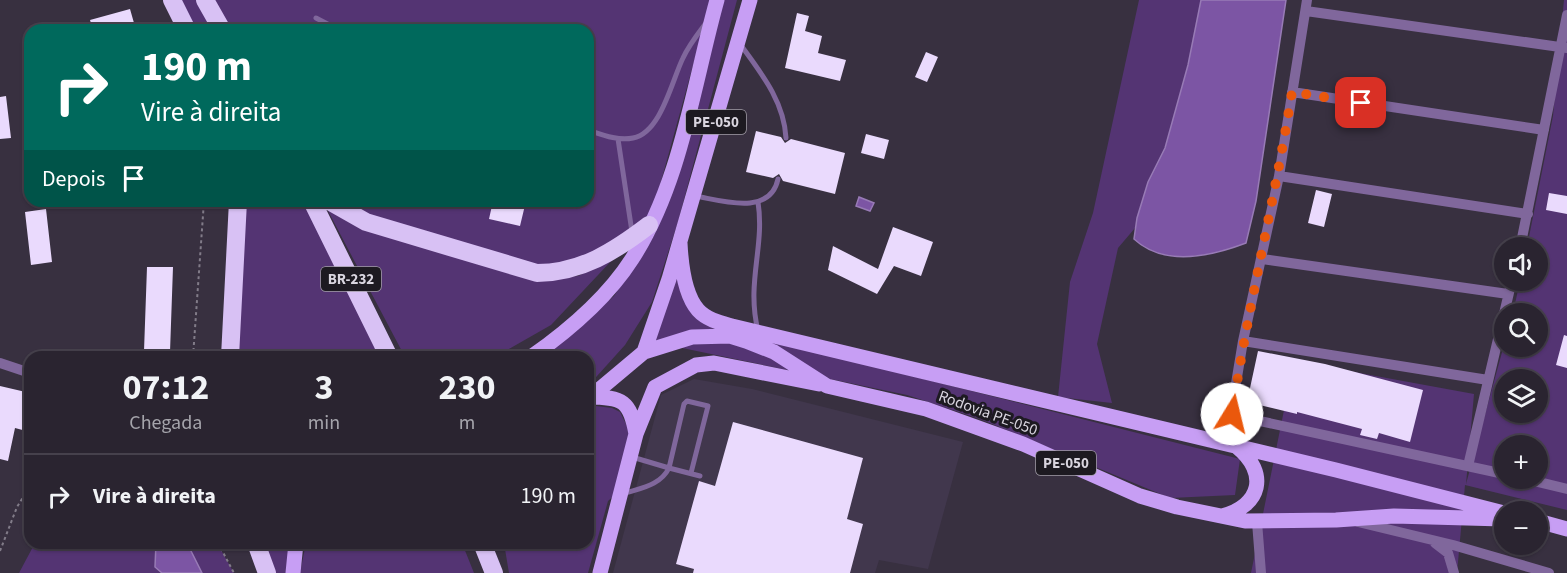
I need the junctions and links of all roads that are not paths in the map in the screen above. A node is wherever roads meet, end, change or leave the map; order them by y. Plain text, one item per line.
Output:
1 (172, 0) edge
2 (206, 0) edge
3 (750, 0) edge
4 (715, 6) edge
5 (1307, 6) edge
6 (1567, 15) edge
7 (316, 18) dead end
8 (184, 24) edge
9 (219, 24) edge
10 (328, 24) edge
11 (738, 42) junction
12 (1564, 47) edge
13 (1292, 92) junction
14 (1544, 130) junction
15 (594, 132) edge
16 (786, 138) dead end
17 (618, 139) junction
18 (1279, 176) junction
19 (778, 180) dead end
20 (694, 196) junction
21 (758, 202) junction
22 (238, 207) edge
23 (315, 207) edge
24 (340, 207) edge
25 (1528, 214) junction
26 (650, 225) junction
27 (633, 237) junction
28 (1523, 237) edge
29 (680, 243) junction
30 (1262, 259) junction
31 (1509, 291) edge
32 (1508, 294) junction
33 (758, 333) junction
34 (1243, 341) junction
35 (230, 351) edge
36 (386, 351) edge
37 (539, 351) edge
38 (644, 352) junction
39 (0, 363) edge
40 (24, 372) edge
41 (1488, 380) junction
42 (828, 386) junction
43 (594, 394) edge
44 (594, 398) edge
45 (1232, 414) junction
46 (636, 434) junction
47 (1232, 446) junction
48 (631, 457) junction
49 (1468, 466) junction
50 (669, 468) junction
51 (1494, 472) edge
52 (691, 473) junction
53 (700, 476) dead end
54 (1548, 484) edge
55 (1567, 489) edge
56 (622, 494) junction
57 (1494, 511) edge
58 (1222, 516) junction
59 (1346, 519) junction
60 (1494, 519) edge
61 (1257, 522) junction
62 (1548, 524) edge
63 (1567, 529) edge
64 (1430, 539) junction
65 (258, 549) edge
66 (295, 549) edge
67 (486, 549) edge
68 (267, 573) edge
69 (293, 573) edge
70 (494, 573) edge
71 (600, 573) edge
72 (1261, 573) edge
73 (1454, 573) edge
74 (1549, 573) edge

1 - 8 highway
2 - 9 highway
3 - 11 main road, PE-050
4 - 17 lane
4 - 26 main road, PE-050
5 - 12 street
5 - 13 street
6 - 12 street
7 - 10 lane
11 - 16 lane
11 - 20 main road, PE-050
12 - 14 street
13 - 14 street
13 - 18 street
14 - 25 street
15 - 17 lane
17 - 27 lane
18 - 25 street
18 - 30 street
19 - 21 lane
20 - 21 lane
20 - 29 main road, PE-050
21 - 33 lane
22 - 35 highway
23 - 36 highway, BR-232
24 - 27 highway
25 - 28 street
26 - 27 highway
26 - 37 main road, PE-050
29 - 33 main road, Rodovia PE-050 / PE-050
29 - 38 main road, PE-050
30 - 32 street
30 - 34 street
31 - 32 street
32 - 41 street
33 - 47 main road, Rodovia PE-050 / PE-050
34 - 41 street
34 - 45 street
38 - 42 main road, Rodovia PE-050 / PE-050
38 - 43 main road, PE-050
39 - 40 street
41 - 49 street
42 - 46 main road
42 - 58 main road, Rodovia PE-050 / PE-050
44 - 46 main road
45 - 47 street
45 - 49 street
46 - 48 main road
47 - 57 main road, Rodovia PE-050 / PE-050
47 - 58 main road
48 - 50 lane
48 - 56 main road
49 - 51 street
50 - 52 lane
50 - 52 lane
50 - 56 lane
52 - 53 lane
54 - 55 street
56 - 71 main road
58 - 61 main road, Rodovia PE-050 / PE-050
59 - 60 main road, Rodovia PE-050 / PE-050
59 - 61 main road, Rodovia PE-050 / PE-050
59 - 64 street
61 - 72 street
62 - 63 main road
64 - 73 street
64 - 74 street
65 - 68 highway
66 - 69 main road
67 - 70 highway

